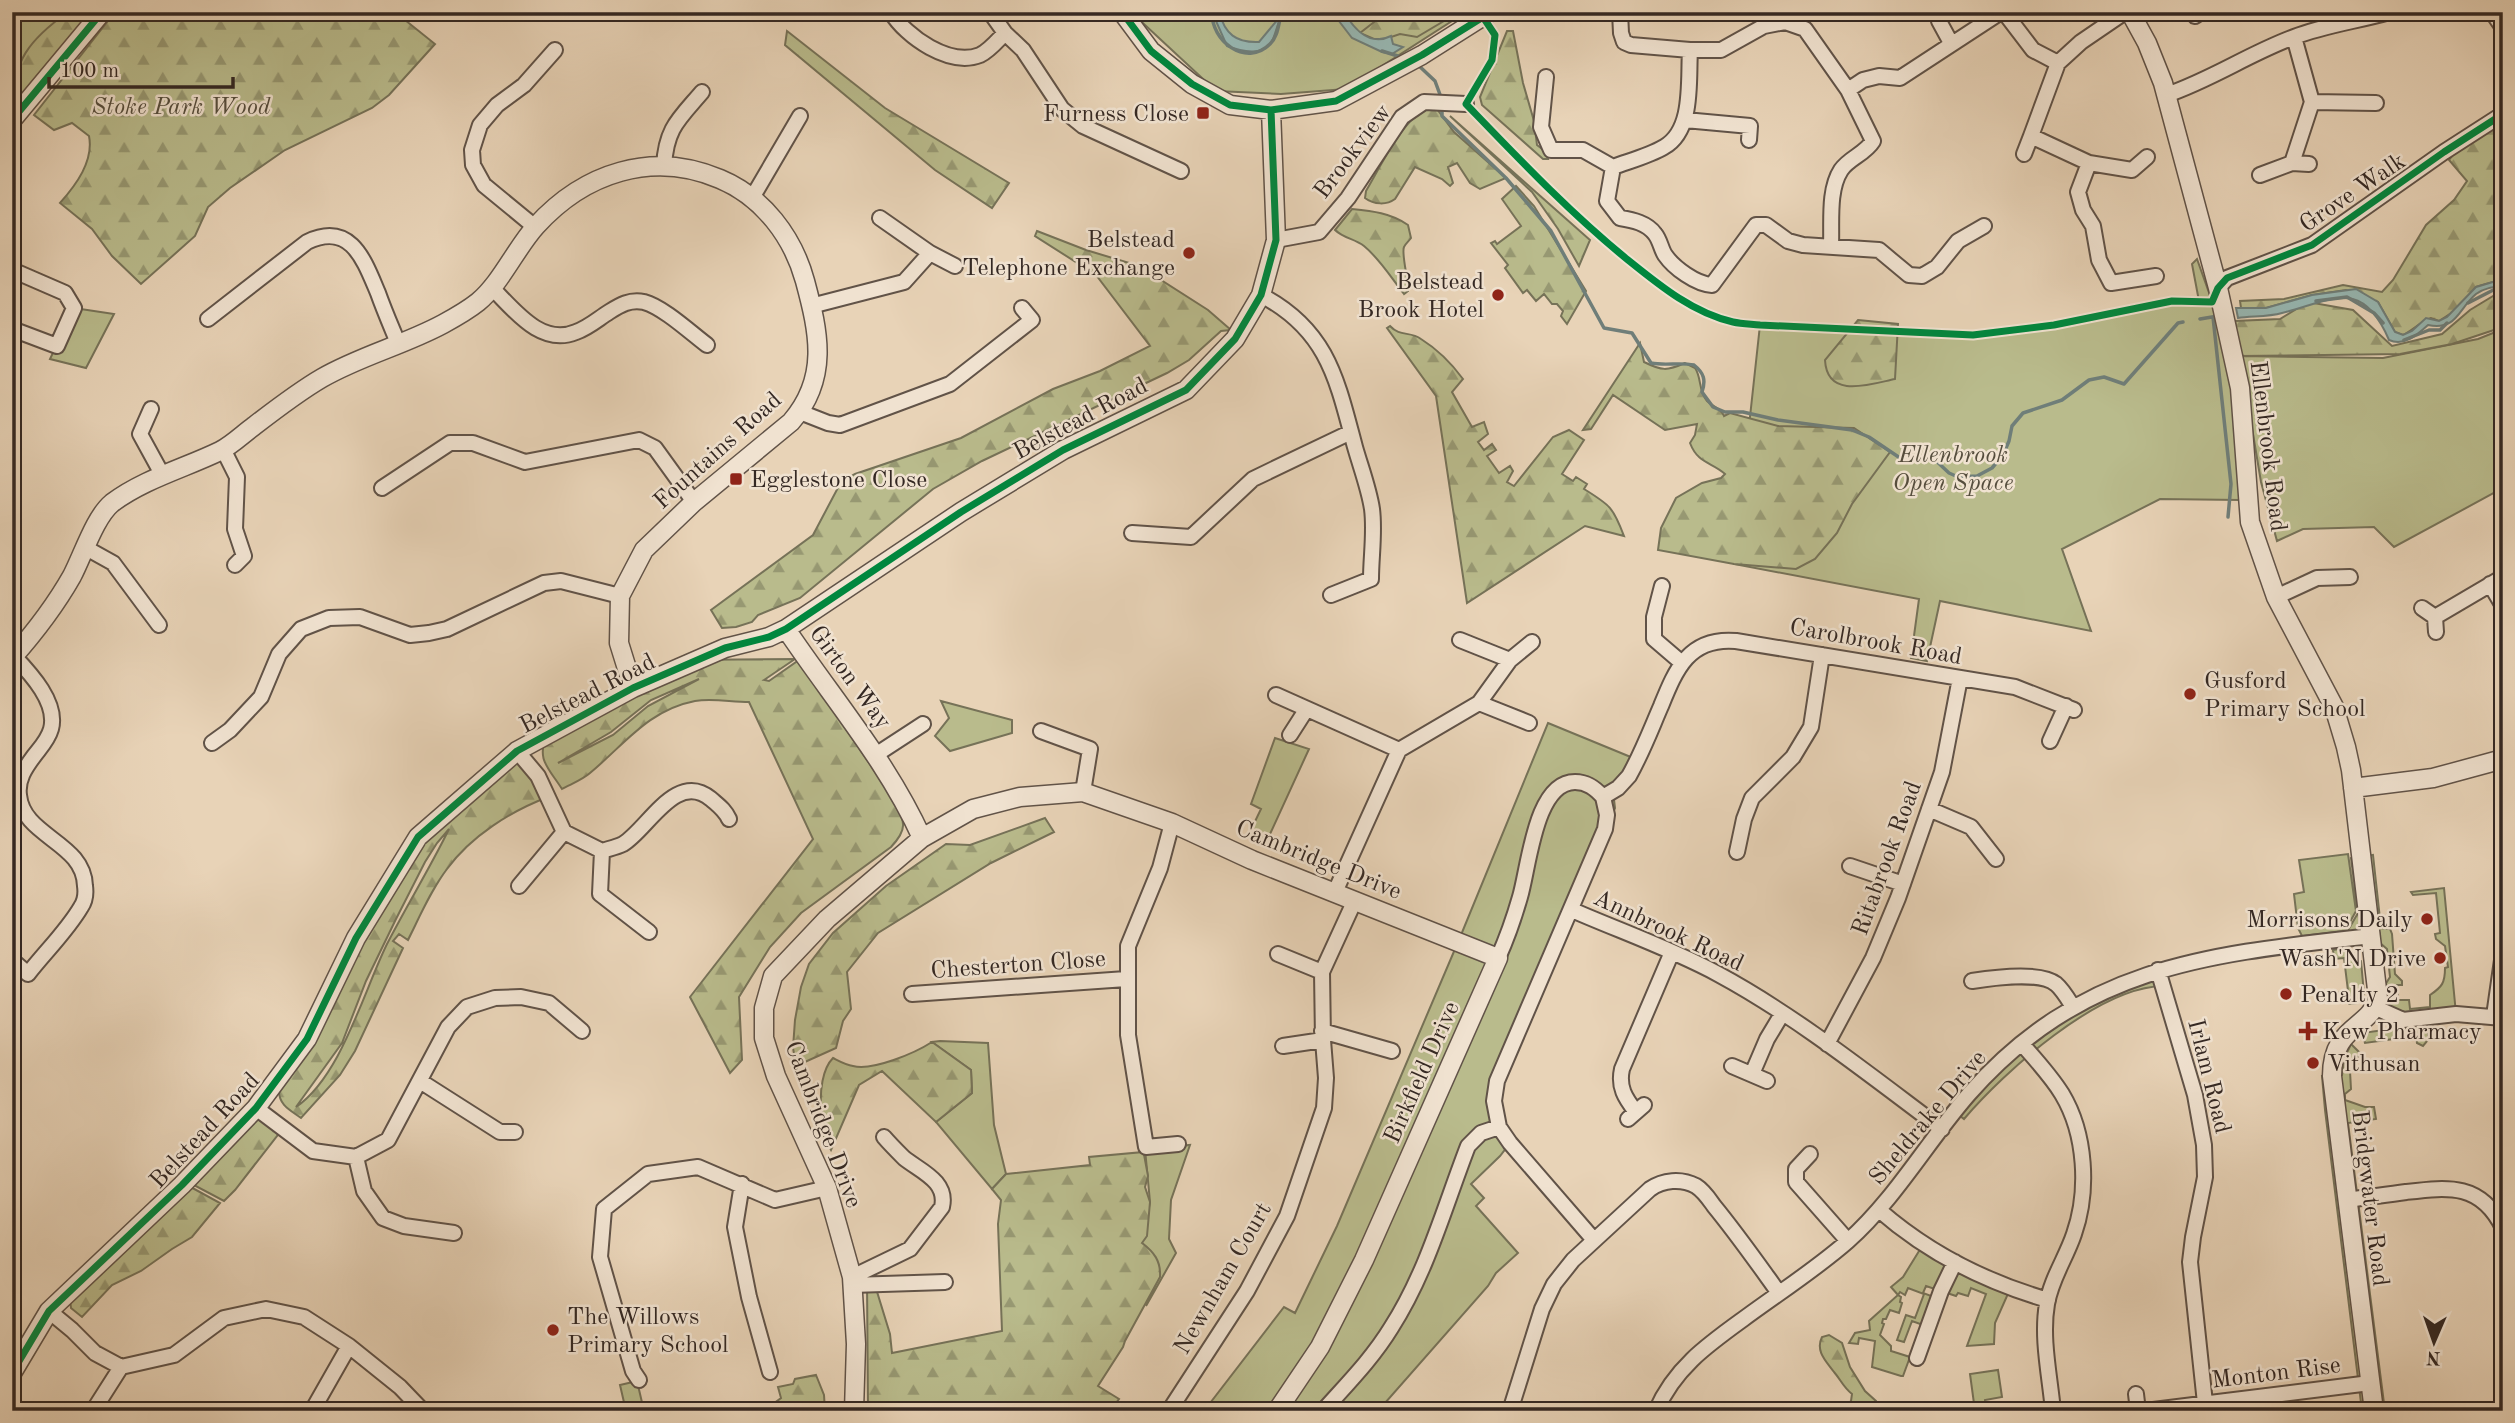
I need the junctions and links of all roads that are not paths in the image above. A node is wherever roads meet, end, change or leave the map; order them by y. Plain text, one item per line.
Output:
1 (102, 12) edge
2 (891, 12) edge
3 (990, 12) edge
4 (1122, 12) edge
5 (1490, 12) edge
6 (1620, 12) edge
7 (1940, 12) edge
8 (2002, 12) edge
9 (2127, 12) edge
10 (2493, 12) edge
11 (2385, 13) edge
12 (1785, 17) edge
13 (2503, 27) edge
14 (1005, 33) junction
15 (2294, 37) junction
16 (1951, 43) junction
17 (555, 50) dead end
18 (1690, 50) junction
19 (2058, 63) junction
20 (1546, 77) dead end
21 (1848, 90) junction
22 (702, 92) dead end
23 (2166, 95) junction
24 (2312, 102) junction
25 (1459, 103) dead end
26 (2376, 103) dead end
27 (1271, 110) junction
28 (1757, 114) dead end
29 (2503, 114) edge
30 (800, 116) dead end
31 (12, 120) edge
32 (1685, 120) junction
33 (2031, 136) junction
34 (2024, 155) dead end
35 (2147, 157) dead end
36 (2088, 163) junction
37 (2292, 163) junction
38 (2309, 164) dead end
39 (664, 166) junction
40 (1613, 167) junction
41 (1181, 172) dead end
42 (2260, 175) dead end
43 (752, 198) junction
44 (880, 218) dead end
45 (1984, 226) dead end
46 (535, 227) junction
47 (1276, 240) junction
48 (1831, 246) junction
49 (930, 253) junction
50 (955, 266) dead end
51 (12, 270) edge
52 (2156, 275) dead end
53 (491, 286) junction
54 (2218, 288) junction
55 (1261, 295) junction
56 (811, 306) junction
57 (1022, 307) dead end
58 (208, 319) dead end
59 (12, 329) edge
60 (398, 343) junction
61 (707, 345) dead end
62 (151, 409) dead end
63 (800, 412) junction
64 (1351, 432) junction
65 (223, 449) junction
66 (163, 476) junction
67 (382, 488) dead end
68 (694, 502) junction
69 (1132, 533) dead end
70 (86, 548) junction
71 (234, 565) dead end
72 (2350, 577) dead end
73 (2496, 581) edge
74 (1662, 586) dead end
75 (620, 596) junction
76 (1331, 596) dead end
77 (2276, 597) junction
78 (2503, 606) edge
79 (2431, 619) dead end
80 (159, 625) dead end
81 (786, 629) junction
82 (1460, 640) dead end
83 (1532, 642) dead end
84 (1822, 654) junction
85 (13, 657) edge
86 (1510, 660) junction
87 (1682, 663) junction
88 (1960, 678) junction
89 (633, 688) junction
90 (1276, 695) dead end
91 (1479, 703) junction
92 (1306, 710) junction
93 (1529, 723) dead end
94 (923, 724) dead end
95 (1041, 732) dead end
96 (1290, 736) dead end
97 (2050, 741) dead end
98 (212, 743) dead end
99 (1399, 750) junction
100 (517, 751) junction
101 (877, 754) junction
102 (2503, 759) edge
103 (2353, 788) junction
104 (1083, 792) junction
105 (1603, 797) junction
106 (1929, 809) junction
107 (729, 819) dead end
108 (1172, 823) junction
109 (564, 832) junction
110 (922, 838) junction
111 (602, 851) junction
112 (1737, 852) dead end
113 (1988, 856) dead end
114 (1856, 873) dead end
115 (1903, 884) junction
116 (519, 886) dead end
117 (1335, 892) junction
118 (1355, 900) junction
119 (1572, 910) junction
120 (649, 932) dead end
121 (2372, 936) junction
122 (1672, 953) junction
123 (2503, 953) edge
124 (1278, 954) dead end
125 (1498, 958) junction
126 (12, 960) edge
127 (2158, 970) junction
128 (1322, 972) junction
129 (1999, 978) junction
130 (1126, 979) junction
131 (1972, 981) dead end
132 (912, 995) dead end
133 (1999, 995) dead end
134 (2073, 1007) junction
135 (2374, 1007) junction
136 (1782, 1014) junction
137 (2498, 1017) edge
138 (582, 1031) dead end
139 (1323, 1036) junction
140 (1827, 1044) junction
141 (2022, 1044) junction
142 (1283, 1046) dead end
143 (1392, 1051) dead end
144 (1732, 1066) dead end
145 (1752, 1074) junction
146 (420, 1081) junction
147 (1767, 1081) dead end
148 (256, 1108) junction
149 (1636, 1112) dead end
150 (1499, 1127) junction
151 (1942, 1129) junction
152 (515, 1132) dead end
153 (884, 1137) dead end
154 (1178, 1144) dead end
155 (1810, 1154) dead end
156 (356, 1157) junction
157 (742, 1184) junction
158 (827, 1188) junction
159 (2347, 1200) junction
160 (1879, 1210) junction
161 (2503, 1228) edge
162 (454, 1233) dead end
163 (1594, 1240) junction
164 (1848, 1241) junction
165 (1955, 1262) junction
166 (852, 1282) junction
167 (945, 1282) dead end
168 (1779, 1293) junction
169 (2048, 1300) junction
170 (49, 1311) junction
171 (349, 1346) junction
172 (1917, 1358) dead end
173 (121, 1367) junction
174 (770, 1372) dead end
175 (12, 1373) edge
176 (639, 1380) dead end
177 (2370, 1383) junction
178 (2136, 1394) dead end
179 (2205, 1403) junction
180 (93, 1411) edge
181 (312, 1411) edge
182 (423, 1411) edge
183 (854, 1411) edge
184 (1169, 1411) edge
185 (1277, 1411) edge
186 (1323, 1411) edge
187 (1510, 1411) edge
188 (1656, 1411) edge
189 (2053, 1411) edge
190 (2138, 1411) edge
191 (2145, 1411) edge
192 (2374, 1411) edge

1 - 31 street
2 - 14 street
3 - 14 street
4 - 27 street
5 - 27 street
6 - 18 street
7 - 16 street
8 - 16 street
8 - 19 street
9 - 19 street
9 - 23 street, Ellenbrook Road
10 - 13 street
11 - 15 street
12 - 18 street
12 - 21 street
14 - 41 street
15 - 23 street
15 - 24 street
16 - 21 street
17 - 46 street
18 - 32 street
19 - 33 street
20 - 40 street
21 - 48 street
22 - 39 street
23 - 54 street, Ellenbrook Road
24 - 26 street
24 - 37 street
25 - 47 street, Brookview
27 - 47 street, Belstead Road
28 - 32 street
29 - 54 street, Grove Walk
30 - 43 street
32 - 40 street
33 - 34 street
33 - 36 street
35 - 36 street
36 - 52 street
37 - 38 street
37 - 42 street
39 - 43 street, Fountains Road
39 - 46 street, Fountains Road
40 - 48 street
43 - 56 street, Fountains Road
44 - 49 street
45 - 48 street
46 - 53 street, Fountains Road
47 - 55 street, Belstead Road
49 - 50 street
49 - 56 street
51 - 59 street
53 - 60 street, Fountains Road
53 - 61 street
54 - 77 street, Ellenbrook Road
55 - 64 street
55 - 81 street, Belstead Road
56 - 63 street, Fountains Road
57 - 63 street
58 - 60 street
60 - 65 street, Fountains Road
62 - 66 street
63 - 68 street, Fountains Road
64 - 69 street
64 - 76 street
65 - 66 street, Fountains Road
65 - 71 street
66 - 70 street, Fountains Road
67 - 68 street
68 - 75 street, Fountains Road
70 - 80 street
70 - 85 street, Fountains Road
72 - 77 street
73 - 78 street
73 - 79 street
74 - 87 street
75 - 89 street, Fountains Road
75 - 98 street
77 - 103 street, Ellenbrook Road
81 - 89 street, Belstead Road
81 - 101 street, Girton Way
82 - 86 street
83 - 86 street
84 - 87 street, Carolbrook Road
84 - 88 street, Carolbrook Road
84 - 112 street
85 - 126 street
86 - 91 street
87 - 105 street
88 - 97 street, Carolbrook Road
88 - 106 street, Ritabrook Road
89 - 100 street, Belstead Road
90 - 92 street
91 - 93 street
91 - 99 street
92 - 96 street
92 - 99 street
94 - 101 street, Girton Way
95 - 104 street
99 - 117 street
100 - 109 street
100 - 148 street, Belstead Road
101 - 110 street, Girton Way
102 - 103 street
103 - 121 street, Ellenbrook Road
104 - 108 street, Cambridge Drive
104 - 110 street, Cambridge Drive
105 - 119 street
105 - 125 street, Birkfield Drive
106 - 113 street
106 - 115 street, Ritabrook Road
107 - 111 street
108 - 117 street, Cambridge Drive
108 - 130 street, Chesterton Close
109 - 111 street
109 - 116 street
110 - 158 street, Cambridge Drive
111 - 120 street
114 - 115 street
115 - 140 street, Ritabrook Road
117 - 118 street, Cambridge Drive
118 - 125 street, Cambridge Drive
118 - 128 street, Newnham Court
119 - 122 street, Annbrook Road
119 - 150 street
121 - 127 street, Sheldrake Drive
121 - 135 street, Ellenbrook Road
122 - 136 street, Annbrook Road
122 - 149 street
123 - 137 street
124 - 128 street
125 - 185 street, Birkfield Drive
127 - 134 street, Sheldrake Drive
127 - 179 street, Irlam Road
128 - 139 street, Newnham Court
129 - 131 street
129 - 133 street
129 - 134 street
130 - 132 street, Chesterton Close
130 - 154 street, Chesterton Close
134 - 141 street, Sheldrake Drive
135 - 137 street
135 - 159 street, Bridgwater Road
136 - 140 street, Annbrook Road
136 - 145 street
138 - 146 street
139 - 142 street
139 - 143 street
139 - 184 street, Newnham Court
140 - 151 street, Annbrook Road
141 - 151 street, Sheldrake Drive
141 - 169 street
144 - 145 street
145 - 147 street
146 - 152 street
146 - 156 street
148 - 156 street
148 - 170 street, Belstead Road
150 - 163 street
150 - 186 street
151 - 160 street, Sheldrake Drive
153 - 166 street
155 - 164 street
156 - 162 street
157 - 158 street
157 - 174 street
157 - 176 street
158 - 166 street, Cambridge Drive
159 - 161 street
159 - 177 street, Bridgwater Road
160 - 164 street, Sheldrake Drive
160 - 165 street
163 - 168 street
163 - 187 street
164 - 168 street, Sheldrake Drive
165 - 169 street
165 - 172 street
166 - 167 street
166 - 183 street, Cambridge Drive
168 - 188 street, Sheldrake Drive
169 - 189 street
170 - 173 street
170 - 175 street, Belstead Road
171 - 173 street
171 - 181 street
171 - 182 street
173 - 180 street
177 - 179 street, Monton Rise
177 - 192 street, Bridgwater Road
178 - 190 street
179 - 191 street, Monton Rise

